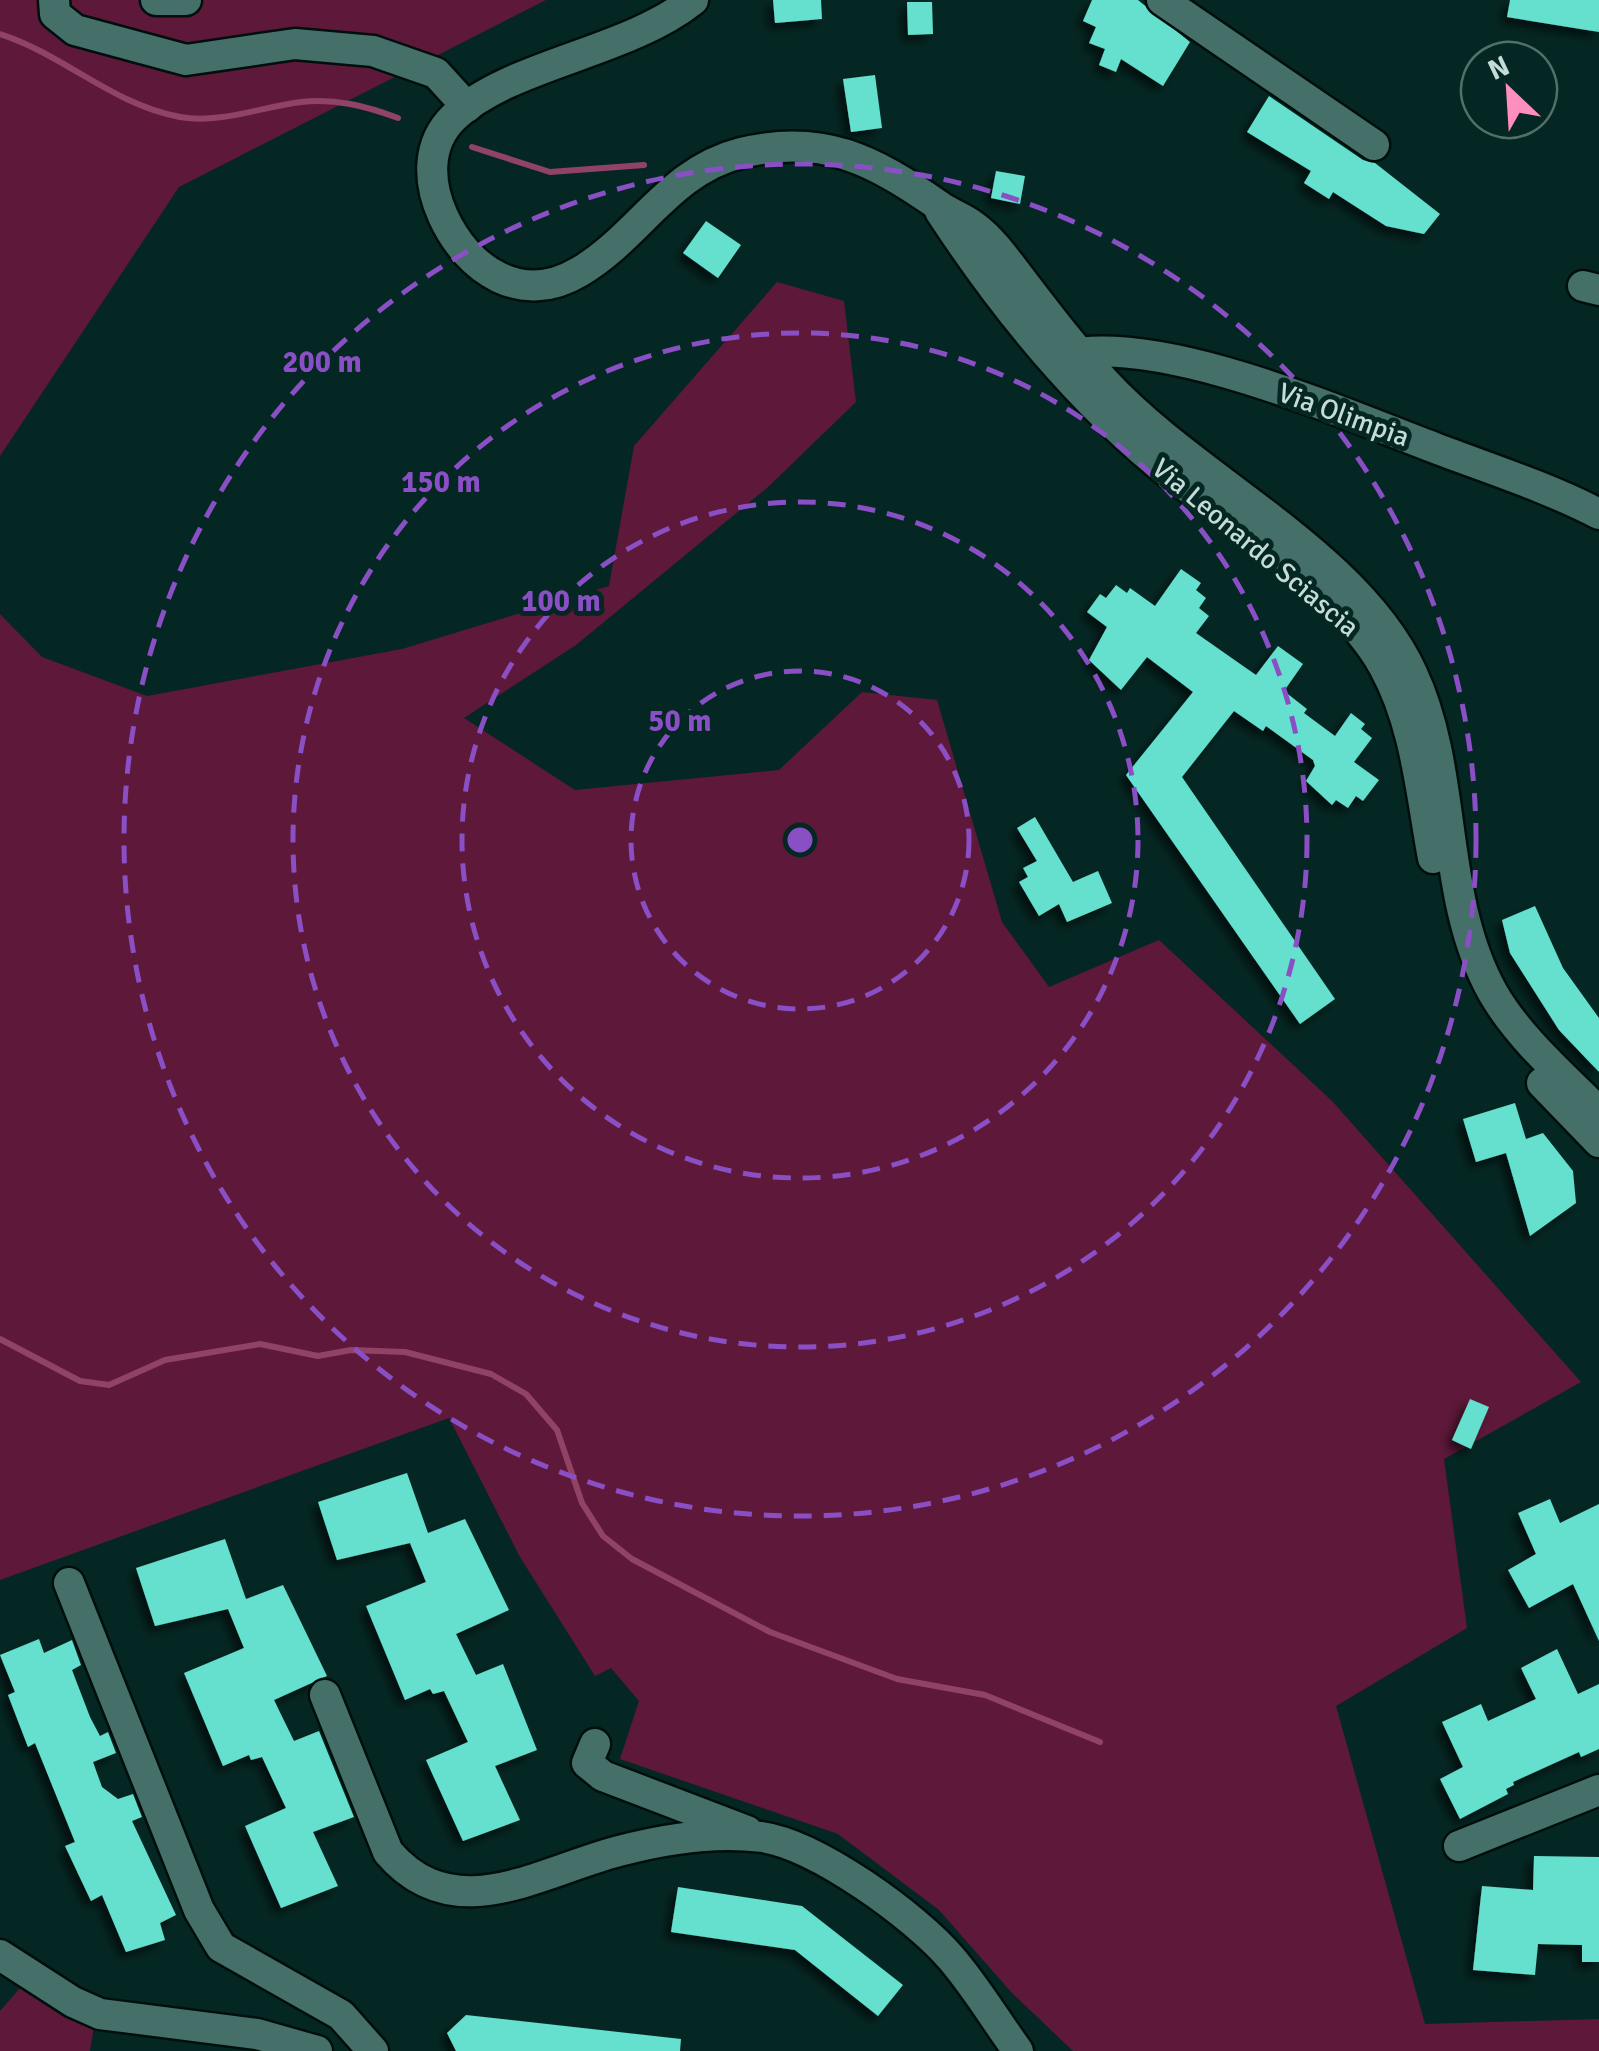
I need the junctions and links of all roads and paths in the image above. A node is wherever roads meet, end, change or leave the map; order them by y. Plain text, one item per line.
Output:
1 (54, 0) edge
2 (156, 0) edge
3 (186, 0) edge
4 (692, 0) edge
5 (1162, 0) edge
6 (467, 107) junction
7 (1374, 145) dead end
8 (1066, 355) junction
9 (1599, 514) edge
10 (1271, 538) junction
11 (1599, 1112) edge
12 (1599, 1142) edge
13 (69, 1583) dead end
14 (325, 1695) dead end
15 (594, 1744) dead end
16 (1599, 1790) edge
17 (764, 1837) junction
18 (1459, 1846) dead end
19 (0, 1955) edge
20 (317, 2051) edge
21 (373, 2051) edge
22 (1018, 2051) edge

1 - 6 street
2 - 3 street
4 - 6 street, Via Leonardo Sciascia
5 - 7 street
6 - 8 street, Via Leonardo Sciascia
8 - 9 street, Via Olimpia
8 - 10 street, Via Leonardo Sciascia
10 - 11 street, Via Leonardo Sciascia
10 - 12 street, Via Leonardo Sciascia
13 - 21 street
14 - 17 street
15 - 17 street
16 - 18 street
17 - 22 street
19 - 20 street

